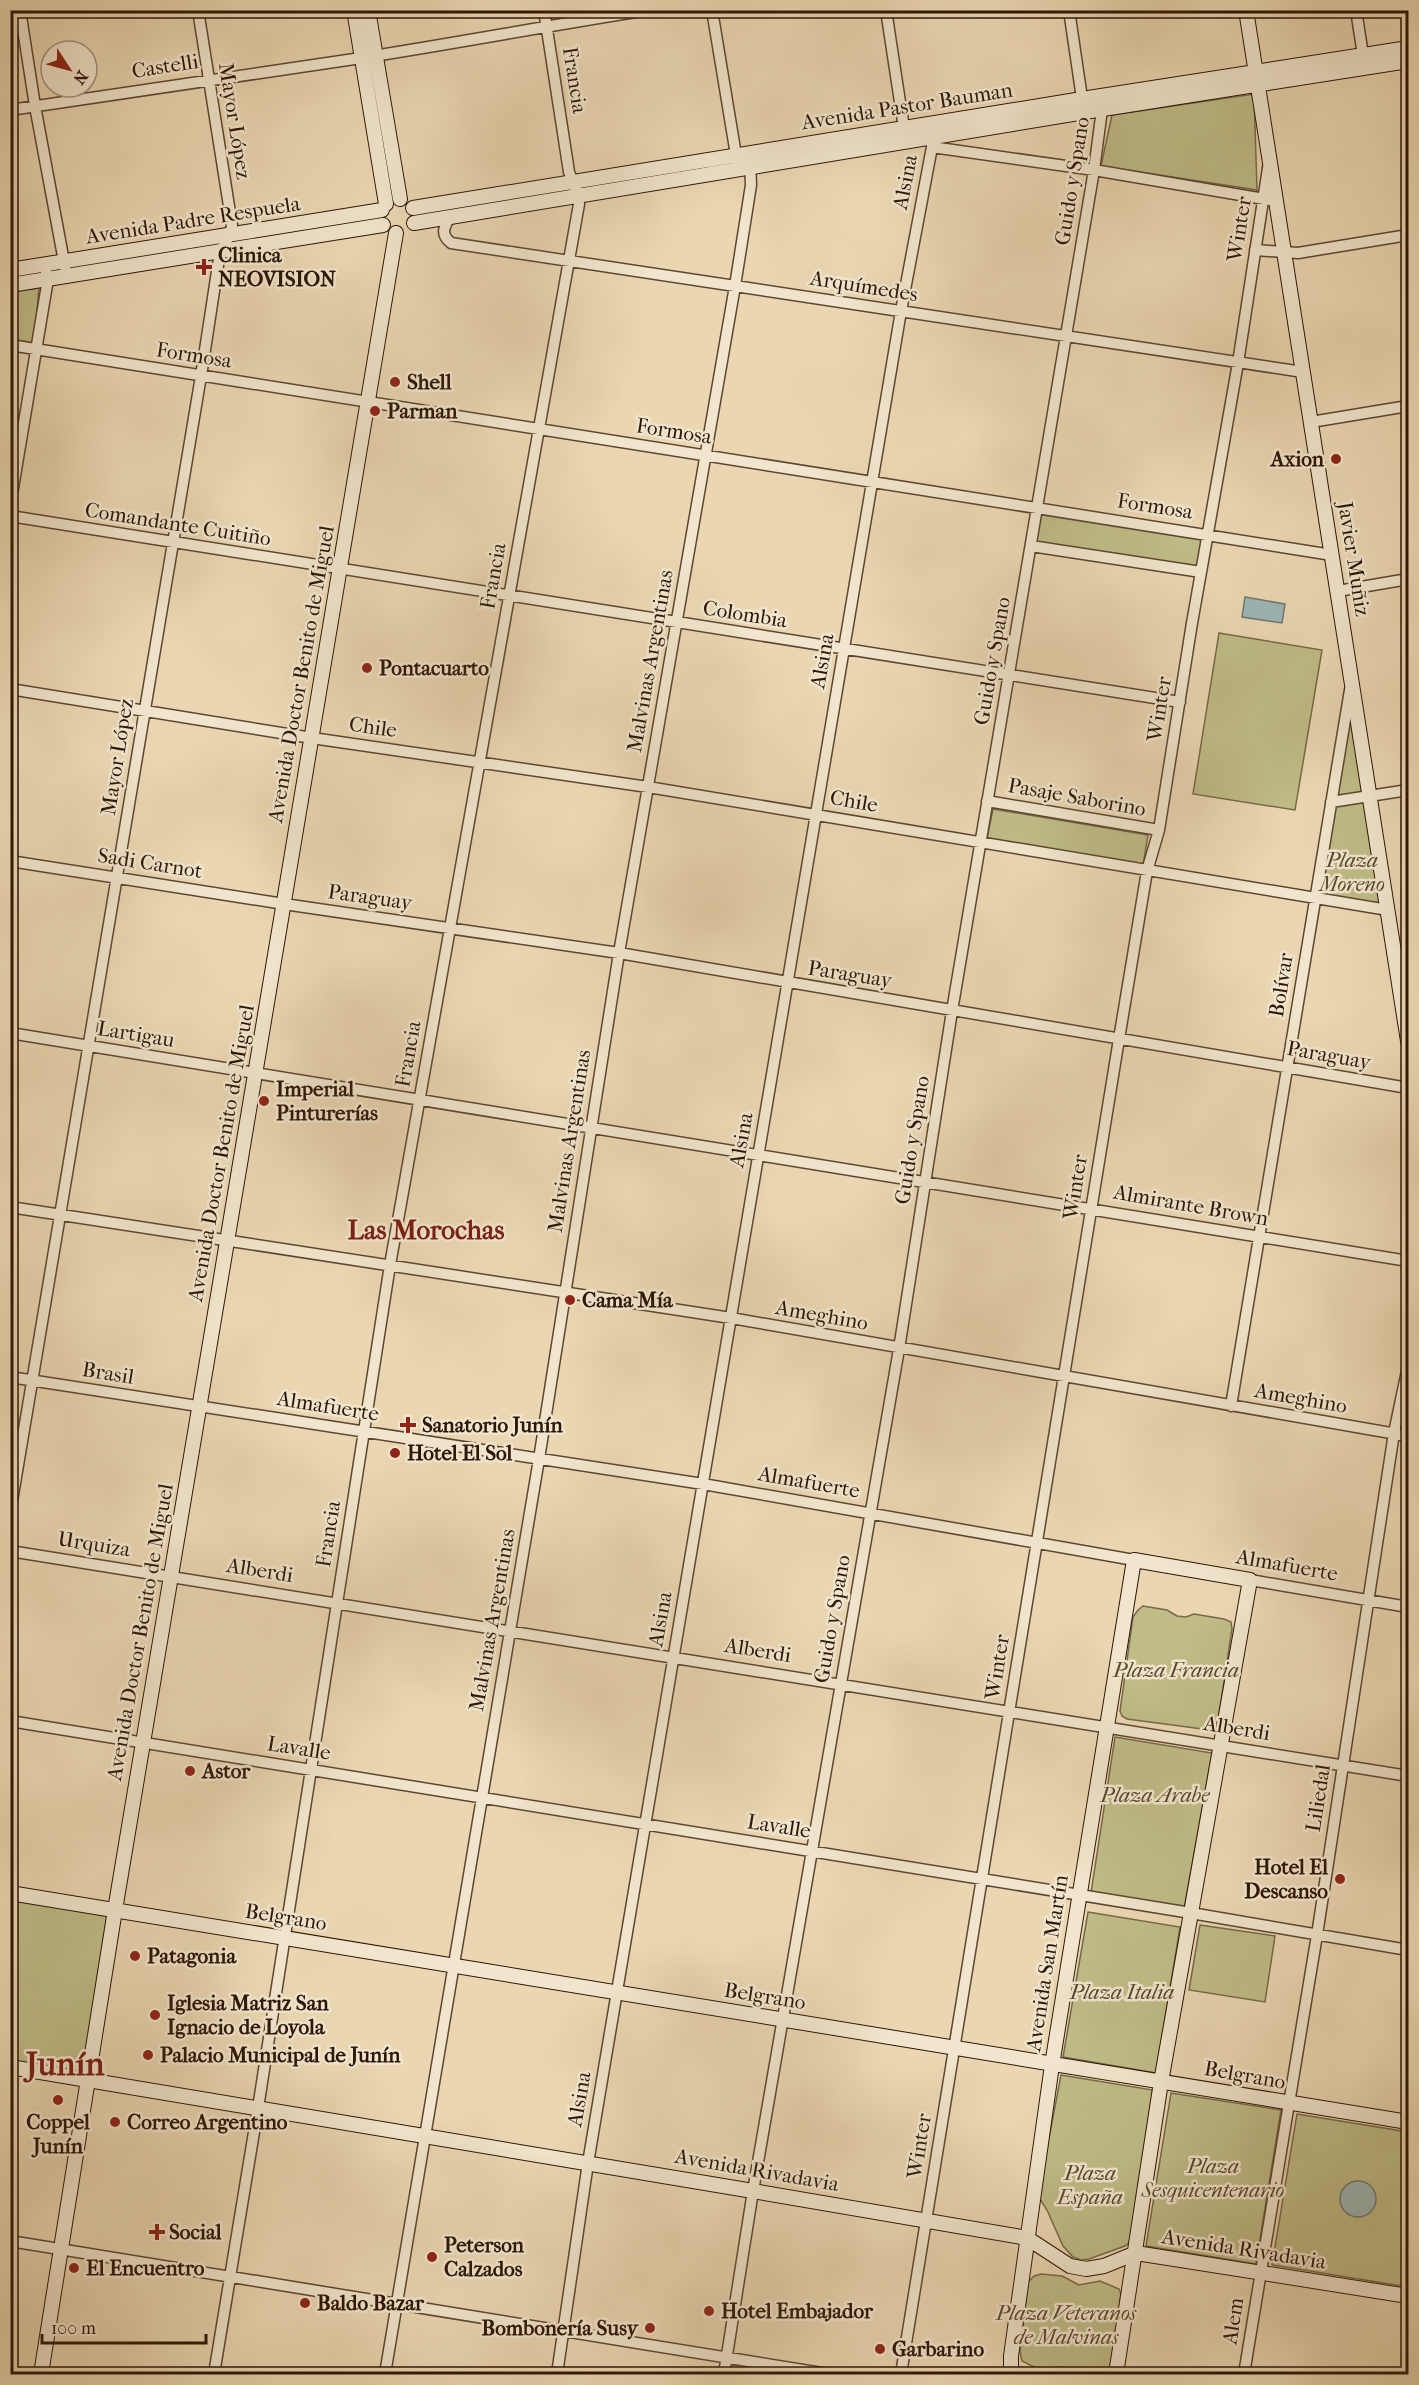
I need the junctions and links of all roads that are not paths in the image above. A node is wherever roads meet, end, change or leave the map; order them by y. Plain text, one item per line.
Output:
1 (20, 10) edge
2 (198, 10) edge
3 (354, 10) edge
4 (368, 10) edge
5 (544, 10) edge
6 (648, 10) edge
7 (712, 10) edge
8 (886, 10) edge
9 (1069, 10) edge
10 (1246, 10) edge
11 (1356, 10) edge
12 (546, 25) junction
13 (1408, 48) edge
14 (1362, 55) junction
15 (368, 56) junction
16 (1408, 61) edge
17 (1256, 78) junction
18 (209, 79) junction
19 (1103, 102) junction
20 (1083, 105) junction
21 (35, 106) junction
22 (10, 110) edge
23 (905, 135) junction
24 (931, 136) junction
25 (743, 154) junction
26 (752, 167) junction
27 (737, 170) junction
28 (1094, 170) junction
29 (572, 180) junction
30 (578, 195) junction
31 (1270, 200) junction
32 (389, 205) junction
33 (413, 208) junction
34 (450, 217) junction
35 (414, 223) junction
36 (383, 225) junction
37 (396, 233) junction
38 (230, 235) junction
39 (1408, 235) edge
40 (1256, 250) junction
41 (220, 252) junction
42 (1284, 253) junction
43 (568, 261) junction
44 (64, 262) junction
45 (44, 265) junction
46 (10, 270) edge
47 (66, 276) junction
48 (48, 279) junction
49 (10, 285) edge
50 (735, 286) junction
51 (901, 311) junction
52 (1066, 336) junction
53 (10, 345) edge
54 (37, 350) junction
55 (1238, 363) junction
56 (1303, 372) junction
57 (201, 376) junction
58 (368, 403) junction
59 (1408, 406) edge
60 (1311, 422) junction
61 (538, 429) junction
62 (706, 455) junction
63 (872, 482) junction
64 (10, 506) edge
65 (1037, 507) junction
66 (10, 516) edge
67 (1208, 534) junction
68 (173, 543) junction
69 (1031, 546) junction
70 (1332, 555) junction
71 (340, 569) junction
72 (1201, 572) junction
73 (1408, 579) edge
74 (1338, 591) junction
75 (509, 596) junction
76 (677, 623) junction
77 (844, 650) junction
78 (1009, 676) junction
79 (1352, 678) junction
80 (10, 689) edge
81 (1180, 702) junction
82 (145, 711) junction
83 (312, 738) junction
84 (480, 763) junction
85 (648, 787) junction
86 (1408, 790) edge
87 (1370, 796) junction
88 (987, 801) junction
89 (1331, 802) junction
90 (816, 815) junction
91 (1159, 830) junction
92 (980, 843) junction
93 (10, 861) edge
94 (1148, 871) junction
95 (117, 878) junction
96 (1315, 898) junction
97 (284, 904) junction
98 (1388, 910) junction
99 (451, 929) junction
100 (619, 953) junction
101 (1402, 961) edge
102 (787, 983) junction
103 (952, 1011) junction
104 (10, 1034) edge
105 (1119, 1039) junction
106 (1408, 1041) edge
107 (89, 1046) junction
108 (1287, 1067) junction
109 (256, 1072) junction
110 (1408, 1088) edge
111 (420, 1099) junction
112 (591, 1127) junction
113 (758, 1154) junction
114 (925, 1181) junction
115 (10, 1207) edge
116 (1091, 1208) junction
117 (60, 1215) junction
118 (1259, 1237) junction
119 (227, 1242) junction
120 (1408, 1261) edge
121 (390, 1265) junction
122 (565, 1292) junction
123 (731, 1318) junction
124 (898, 1349) junction
125 (1408, 1366) edge
126 (10, 1377) edge
127 (1064, 1377) junction
128 (33, 1381) junction
129 (1232, 1406) junction
130 (200, 1407) junction
131 (364, 1432) junction
132 (1394, 1433) junction
133 (1408, 1436) edge
134 (539, 1459) junction
135 (703, 1484) junction
136 (10, 1513) edge
137 (870, 1514) junction
138 (1036, 1543) junction
139 (10, 1551) edge
140 (1134, 1560) junction
141 (171, 1575) junction
142 (1250, 1580) junction
143 (1368, 1600) junction
144 (338, 1602) junction
145 (1408, 1607) edge
146 (510, 1630) junction
147 (674, 1656) junction
148 (841, 1684) junction
149 (1009, 1711) junction
150 (10, 1722) edge
151 (1107, 1727) junction
152 (143, 1743) junction
153 (1222, 1745) junction
154 (1343, 1765) junction
155 (311, 1770) junction
156 (1408, 1776) edge
157 (482, 1797) junction
158 (645, 1824) junction
159 (813, 1851) junction
160 (983, 1879) junction
161 (10, 1893) edge
162 (1080, 1895) junction
163 (115, 1910) junction
164 (1191, 1913) junction
165 (1317, 1935) junction
166 (285, 1938) junction
167 (1408, 1950) edge
168 (453, 1966) junction
169 (617, 1993) junction
170 (783, 2021) junction
171 (954, 2049) junction
172 (1052, 2065) junction
173 (10, 2067) edge
174 (89, 2080) junction
175 (1161, 2082) junction
176 (1289, 2103) junction
177 (258, 2108) junction
178 (1408, 2122) edge
179 (425, 2135) junction
180 (588, 2163) junction
181 (753, 2191) junction
182 (926, 2221) junction
183 (1027, 2238) junction
184 (10, 2241) edge
185 (62, 2249) junction
186 (1136, 2253) junction
187 (1260, 2273) junction
188 (231, 2277) junction
189 (1408, 2296) edge
190 (397, 2304) junction
191 (564, 2331) junction
192 (727, 2358) junction
193 (41, 2374) edge
194 (214, 2374) edge
195 (385, 2374) edge
196 (557, 2374) edge
197 (724, 2374) edge
198 (828, 2374) edge
199 (901, 2374) edge
200 (1011, 2374) edge
201 (1116, 2374) edge
202 (1244, 2374) edge

1 - 21 street
2 - 18 street, Mayor López
3 - 15 main road
4 - 15 main road
5 - 12 street, Francia
6 - 12 street, Castelli
7 - 25 street, Malvinas Argentinas
8 - 23 street, Alsina
9 - 20 street, Guido y Spano
10 - 17 main road, Javier Muñiz
11 - 14 street
12 - 15 street, Castelli
12 - 29 street, Francia
13 - 14 main road, Avenida Pastor Bauman
14 - 17 main road, Avenida Pastor Bauman
15 - 18 street, Castelli
15 - 32 main road
16 - 17 main road, Avenida Pastor Bauman
17 - 19 main road, Avenida Pastor Bauman
17 - 31 main road, Javier Muñiz
18 - 21 street, Castelli
18 - 38 street, Mayor López
19 - 20 main road, Avenida Pastor Bauman
19 - 28 street, Guido y Spano
20 - 24 main road, Avenida Pastor Bauman
21 - 22 street, Castelli
21 - 44 street
23 - 24 main road, Avenida Pastor Bauman
23 - 25 main road, Avenida Pastor Bauman
23 - 26 main road, Avenida Pastor Bauman
24 - 28 street
24 - 51 street, Alsina
25 - 26 street, Malvinas Argentinas
25 - 27 street, Malvinas Argentinas
25 - 29 main road, Avenida Pastor Bauman
26 - 27 main road, Avenida Pastor Bauman
26 - 50 street, Malvinas Argentinas
27 - 30 main road, Avenida Pastor Bauman
28 - 31 street
28 - 52 street, Guido y Spano
29 - 30 street, Francia
29 - 33 main road, Avenida Pastor Bauman
30 - 34 main road, Avenida Pastor Bauman
30 - 43 street, Francia
31 - 40 street, Winter
31 - 42 main road, Javier Muñiz
32 - 33 main road
32 - 36 main road
32 - 38 main road, Avenida Padre Respuela
33 - 35 main road
34 - 35 main road, Avenida Pastor Bauman
34 - 43 street, Arquímedes
35 - 37 main road
36 - 37 main road
36 - 41 main road, Avenida Padre Respuela
37 - 58 main road, Avenida Doctor Benito de Miguel
38 - 41 street, Mayor López
38 - 44 main road, Avenida Padre Respuela
39 - 42 street
40 - 42 street
40 - 55 street, Winter
41 - 47 main road, Avenida Padre Respuela
41 - 57 street, Mayor López
42 - 56 main road, Javier Muñiz
43 - 50 street, Arquímedes
43 - 61 street, Francia
44 - 45 main road, Avenida Padre Respuela
44 - 47 street
45 - 46 main road, Avenida Padre Respuela
45 - 48 street
47 - 48 main road, Avenida Padre Respuela
48 - 49 main road, Avenida Padre Respuela
48 - 54 street
50 - 51 street, Arquímedes
50 - 62 street, Malvinas Argentinas
51 - 52 street, Arquímedes
51 - 63 street, Alsina
52 - 55 street, Arquímedes
52 - 65 street, Guido y Spano
53 - 54 street, Formosa
54 - 57 street, Formosa
54 - 64 street
55 - 56 street, Arquímedes
55 - 67 street, Winter
56 - 60 main road, Javier Muñiz
57 - 58 street, Formosa
57 - 68 street, Mayor López
58 - 61 street, Formosa
58 - 71 main road, Avenida Doctor Benito de Miguel
59 - 60 street
60 - 70 main road, Javier Muñiz
61 - 62 street, Formosa
61 - 75 street, Francia
62 - 63 street, Formosa
62 - 76 street, Malvinas Argentinas
63 - 65 street, Formosa
63 - 77 street, Alsina
65 - 67 street, Formosa
65 - 69 street, Guido y Spano
66 - 68 street, Comandante Cuitiño
67 - 70 street, Formosa
67 - 72 street, Winter
68 - 71 street, Comandante Cuitiño
68 - 82 street, Mayor López
69 - 72 street
69 - 78 street, Guido y Spano
70 - 74 main road, Javier Muñiz
71 - 75 street, Colombia
71 - 83 main road, Avenida Doctor Benito de Miguel
72 - 81 street, Winter
73 - 74 street
74 - 79 main road, Javier Muñiz
75 - 76 street, Colombia
75 - 84 street, Francia
76 - 77 street, Colombia
76 - 85 street, Malvinas Argentinas
77 - 78 street, Colombia
77 - 90 street, Alsina
78 - 81 street, Colombia
78 - 88 street, Guido y Spano
79 - 87 main road, Javier Muñiz
79 - 89 street, Bolívar
80 - 82 street, Chile
81 - 91 street, Winter
82 - 83 street, Chile
82 - 95 street, Mayor López
83 - 84 street, Chile
83 - 97 main road, Avenida Doctor Benito de Miguel
84 - 85 street, Chile
84 - 99 street, Francia
85 - 90 street, Chile
85 - 100 street, Malvinas Argentinas
86 - 87 street
87 - 89 street
87 - 98 main road, Javier Muñiz
88 - 91 street, Pasaje Saborino
88 - 92 street, Guido y Spano
89 - 96 street, Bolívar
90 - 92 street, Chile
90 - 102 street, Alsina
91 - 94 street, Winter
92 - 94 street, Chile
92 - 103 street, Guido y Spano
93 - 95 street, Sadi Carnot
94 - 96 street, Chile
94 - 105 street, Winter
95 - 97 street, Sadi Carnot
95 - 107 street, Mayor López
96 - 98 street, Chile
96 - 108 street, Bolívar
97 - 99 street, Paraguay
97 - 109 main road, Avenida Doctor Benito de Miguel
98 - 101 main road, Javier Muñiz
99 - 100 street, Paraguay
99 - 111 street, Francia
100 - 102 street, Paraguay
100 - 112 street, Malvinas Argentinas
101 - 106 main road, Javier Muñiz
102 - 103 street, Paraguay
102 - 113 street, Alsina
103 - 105 street, Paraguay
103 - 114 street, Guido y Spano
104 - 107 street, Lartigau
105 - 108 street, Paraguay
105 - 116 street, Winter
107 - 109 street, Lartigau
107 - 117 street, Mayor López
108 - 110 street, Paraguay
108 - 118 street, Bolívar
109 - 111 street, Almirante Brown
109 - 119 main road, Avenida Doctor Benito de Miguel
111 - 112 street, Almirante Brown
111 - 121 street, Francia
112 - 113 street, Almirante Brown
112 - 122 street, Malvinas Argentinas
113 - 114 street, Almirante Brown
113 - 123 street, Alsina
114 - 116 street, Almirante Brown
114 - 124 street, Guido y Spano
115 - 117 street, Ameghino
116 - 118 street, Almirante Brown
116 - 127 street, Winter
117 - 119 street, Ameghino
117 - 128 street, Mayor López
118 - 120 street, Almirante Brown
118 - 129 street, Bolívar
119 - 121 street, Ameghino
119 - 130 main road, Avenida Doctor Benito de Miguel
121 - 122 street, Ameghino
121 - 131 street, Francia
122 - 123 street, Ameghino
122 - 134 street, Malvinas Argentinas
123 - 124 street, Ameghino
123 - 135 street, Alsina
124 - 127 street, Ameghino
124 - 137 street, Guido y Spano
125 - 132 street, Liliedal
126 - 128 street, Brasil
127 - 129 street, Ameghino
127 - 138 street, Winter
128 - 130 street, Brasil
128 - 136 street, Mayor López
129 - 132 street, Ameghino
130 - 131 street, Almafuerte
130 - 141 main road, Avenida Doctor Benito de Miguel
131 - 134 street, Almafuerte
131 - 144 street, Francia
132 - 133 street, Ameghino
132 - 143 street, Liliedal
134 - 135 street, Almafuerte
134 - 146 street, Malvinas Argentinas
135 - 137 street, Almafuerte
135 - 147 street, Alsina
137 - 138 street, Almafuerte
137 - 148 street, Guido y Spano
138 - 140 street, Almafuerte
138 - 149 street, Winter
139 - 141 street, Urquiza
140 - 142 main road, Almafuerte
140 - 151 main road, Avenida San Martín
141 - 144 street, Alberdi
141 - 152 main road, Avenida Doctor Benito de Miguel
142 - 143 street, Almafuerte
142 - 153 main road
143 - 145 street, Almafuerte
143 - 154 street, Liliedal
144 - 146 street, Alberdi
144 - 155 street, Francia
146 - 147 street, Alberdi
146 - 157 street, Malvinas Argentinas
147 - 148 street, Alberdi
147 - 158 street, Alsina
148 - 149 street, Alberdi
148 - 159 street, Guido y Spano
149 - 151 street, Alberdi
149 - 160 street, Winter
150 - 152 street, Lavalle
151 - 153 street, Alberdi
151 - 162 main road, Avenida San Martín
152 - 155 street, Lavalle
152 - 163 main road, Avenida Doctor Benito de Miguel
153 - 154 street, Alberdi
153 - 164 main road
154 - 156 street, Alberdi
154 - 165 street, Liliedal
155 - 157 street, Lavalle
155 - 166 street, Francia
157 - 158 street, Lavalle
157 - 168 street, Malvinas Argentinas
158 - 159 street, Lavalle
158 - 169 street, Alsina
159 - 160 street, Lavalle
159 - 170 street, Guido y Spano
160 - 162 street, Lavalle
160 - 171 street, Winter
161 - 163 main road, Belgrano
162 - 164 street, Lavalle
162 - 172 main road, Avenida San Martín
163 - 166 main road, Belgrano
163 - 174 main road, Avenida Doctor Benito de Miguel
164 - 165 street, Lavalle
164 - 175 main road
165 - 167 street, Lavalle
165 - 176 street, Liliedal
166 - 168 main road, Belgrano
166 - 177 street, Francia
168 - 169 main road, Belgrano
168 - 179 street, Malvinas Argentinas
169 - 170 main road, Belgrano
169 - 180 street, Alsina
170 - 171 main road, Belgrano
170 - 181 street, Guido y Spano
171 - 172 main road, Belgrano
171 - 182 street, Winter
172 - 175 main road, Belgrano
172 - 183 main road, Avenida San Martín
173 - 174 main road, Avenida Rivadavia
174 - 177 main road, Avenida Rivadavia
174 - 185 main road, Avenida Doctor Benito de Miguel
175 - 176 main road, Belgrano
175 - 186 main road
176 - 178 main road, Belgrano
176 - 187 street, Liliedal
177 - 179 main road, Avenida Rivadavia
177 - 188 street, Francia
179 - 180 main road, Avenida Rivadavia
179 - 190 street, Malvinas Argentinas
180 - 181 main road, Avenida Rivadavia
180 - 191 street, Alsina
181 - 182 main road, Avenida Rivadavia
181 - 192 street, Guido y Spano
182 - 183 main road, Avenida Rivadavia
182 - 199 street, Winter
183 - 186 main road, Avenida Rivadavia
183 - 200 main road, Avenida San Martín
184 - 185 street
185 - 188 street
185 - 193 main road, Avenida Doctor Benito de Miguel
186 - 187 main road, Avenida Rivadavia
186 - 201 main road
187 - 189 main road, Avenida Rivadavia
187 - 202 street, Alem
188 - 190 street
188 - 194 street, Francia
190 - 191 street
190 - 195 street, Malvinas Argentinas
191 - 192 street
191 - 196 street, Alsina
192 - 197 street, Guido y Spano
192 - 198 street

